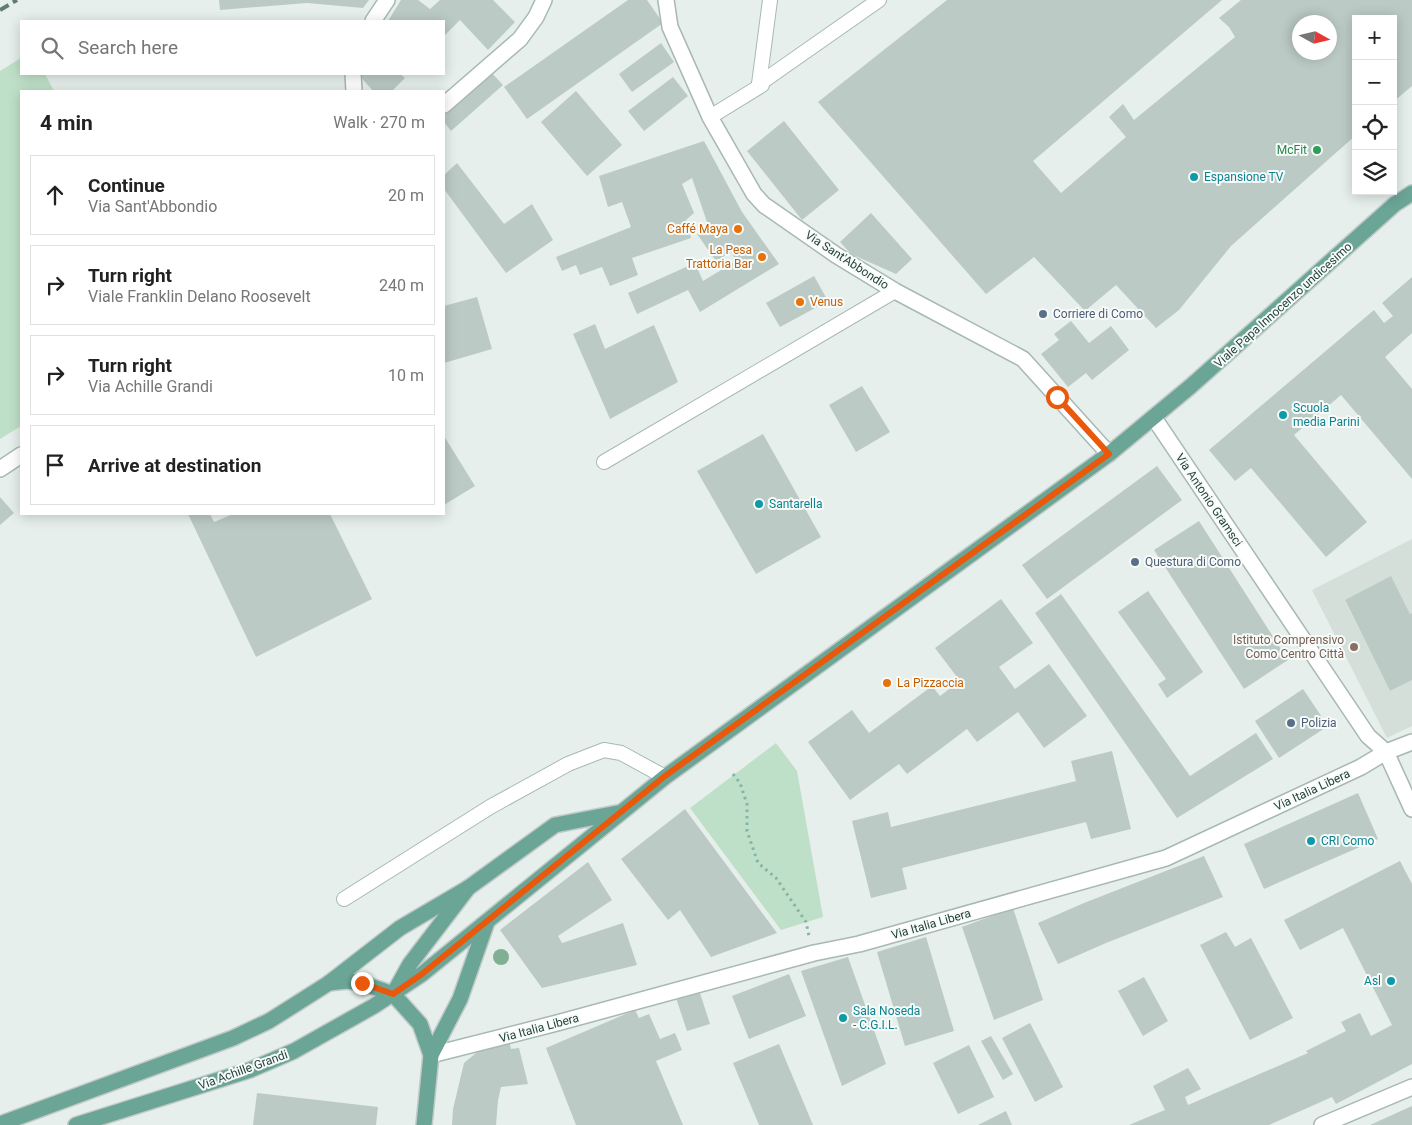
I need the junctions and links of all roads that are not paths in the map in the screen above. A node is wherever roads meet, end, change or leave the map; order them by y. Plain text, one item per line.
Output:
1 (387, 0) edge
2 (544, 0) edge
3 (666, 0) edge
4 (770, 0) edge
5 (879, 0) edge
6 (374, 20) edge
7 (353, 75) edge
8 (759, 84) junction
9 (354, 90) edge
10 (445, 104) edge
11 (710, 117) junction
12 (1412, 193) edge
13 (895, 290) junction
14 (1154, 418) junction
15 (1109, 454) junction
16 (20, 457) edge
17 (604, 462) dead end
18 (0, 469) edge
19 (1412, 742) edge
20 (1386, 752) junction
21 (665, 776) junction
22 (1412, 809) edge
23 (619, 812) junction
24 (468, 888) junction
25 (344, 899) dead end
26 (487, 922) junction
27 (328, 983) junction
28 (393, 994) junction
29 (431, 1055) junction
30 (1412, 1087) edge
31 (0, 1124) edge
32 (76, 1125) edge
33 (424, 1125) edge
34 (1322, 1125) edge

1 - 6 street
2 - 10 street
3 - 11 street, Via Sant'Abbondio
4 - 8 lane
5 - 8 lane
7 - 9 street
8 - 11 lane
11 - 13 street, Via Sant'Abbondio
12 - 14 main road, Viale Papa Innocenzo undicesimo
13 - 15 street, Via Sant'Abbondio
13 - 17 lane
14 - 15 main road, Viale Papa Innocenzo undicesimo
14 - 20 street, Via Antonio Gramsci
15 - 21 main road, Viale Papa Innocenzo undicesimo
16 - 18 street
19 - 20 street, Via Italia Libera
20 - 22 street
20 - 29 street, Via Italia Libera
21 - 23 main road, Via Achille Grandi
21 - 25 lane
23 - 24 main road
23 - 26 main road, Via Achille Grandi
24 - 27 main road
24 - 28 main road
26 - 28 main road, Via Achille Grandi
26 - 29 main road
27 - 28 main road
27 - 31 main road
28 - 29 main road
28 - 32 main road, Via Achille Grandi
29 - 33 main road
30 - 34 street

